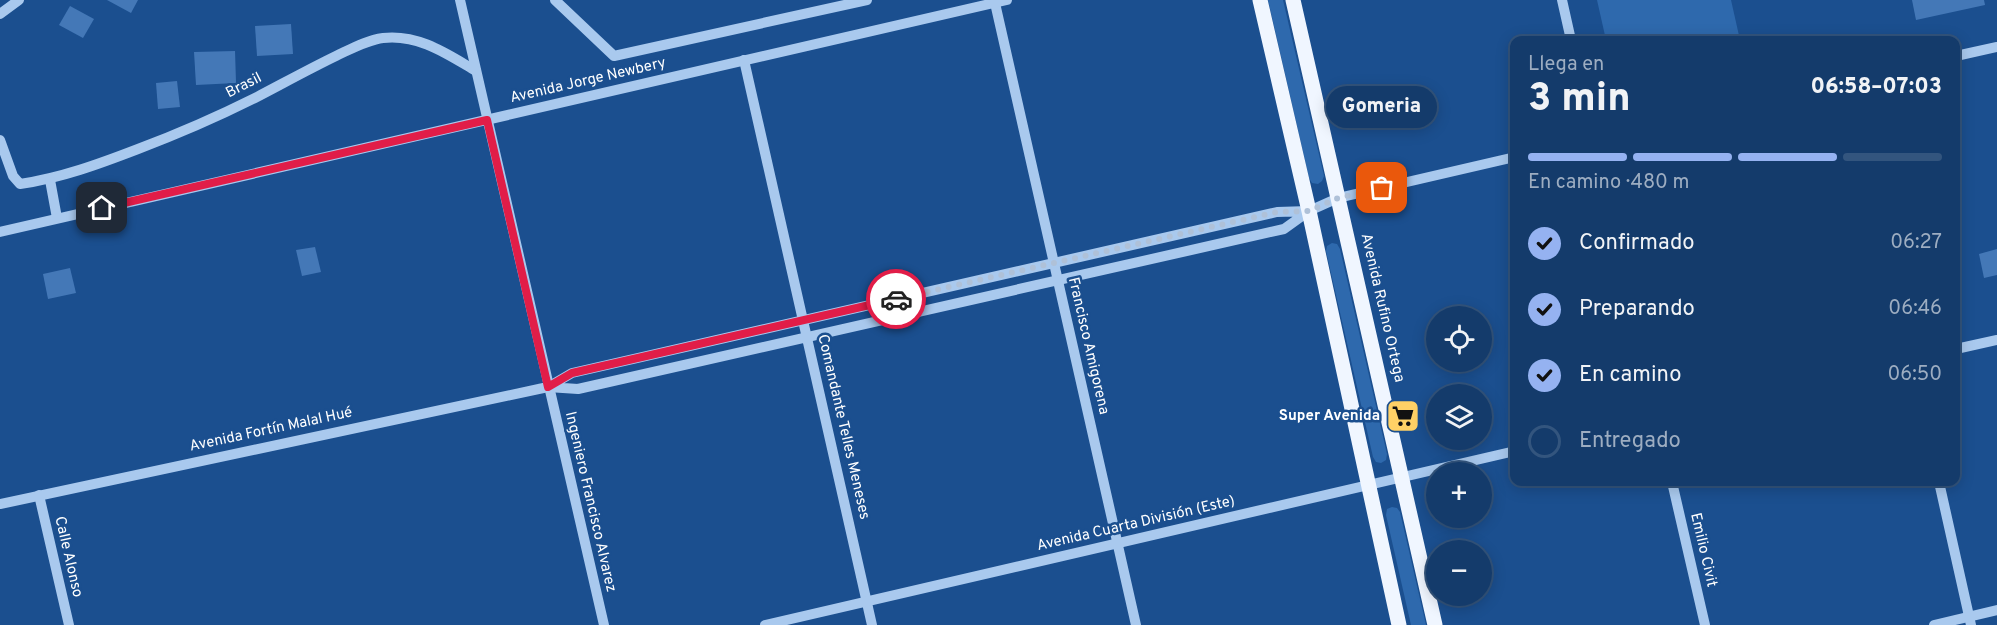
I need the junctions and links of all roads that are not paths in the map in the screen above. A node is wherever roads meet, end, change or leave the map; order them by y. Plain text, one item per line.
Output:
1 (19, 0) edge
2 (460, 0) edge
3 (555, 0) edge
4 (867, 0) edge
5 (1007, 0) edge
6 (1260, 0) edge
7 (1293, 0) edge
8 (1562, 0) edge
9 (995, 3) junction
10 (0, 14) edge
11 (1570, 36) edge
12 (1997, 47) edge
13 (1960, 56) edge
14 (744, 60) junction
15 (476, 71) junction
16 (487, 120) junction
17 (0, 140) edge
18 (1510, 158) edge
19 (50, 180) junction
20 (1338, 198) junction
21 (1309, 211) junction
22 (57, 218) junction
23 (0, 231) edge
24 (1054, 263) junction
25 (1058, 280) junction
26 (803, 320) junction
27 (807, 337) junction
28 (1997, 339) edge
29 (1960, 348) edge
30 (548, 387) junction
31 (1510, 452) edge
32 (1402, 477) junction
33 (1368, 486) junction
34 (1673, 486) edge
35 (1940, 486) edge
36 (39, 495) junction
37 (0, 504) edge
38 (1118, 543) junction
39 (867, 601) junction
40 (1997, 610) edge
41 (1970, 621) edge
42 (69, 625) edge
43 (604, 625) edge
44 (765, 625) edge
45 (872, 625) edge
46 (1136, 625) edge
47 (1399, 625) edge
48 (1436, 625) edge
49 (1705, 625) edge
50 (1934, 625) edge

1 - 10 street
2 - 15 street, Ingeniero Francisco Alvarez
3 - 4 street
5 - 9 street, Avenida Jorge Newbery
6 - 21 main road
7 - 20 main road, Avenida Rufino Ortega
8 - 11 street
9 - 14 street, Avenida Jorge Newbery
9 - 24 street, Francisco Amigorena
12 - 13 street
14 - 16 street, Avenida Jorge Newbery
14 - 26 street, Comandante Telles Meneses
15 - 16 street, Ingeniero Francisco Alvarez
15 - 19 street, Brasil
16 - 22 street, Avenida Jorge Newbery
16 - 30 street, Ingeniero Francisco Alvarez
17 - 19 street, Brasil
18 - 20 street, Avenida Fortín Malal Hué
19 - 22 street
20 - 21 street, Avenida Fortín Malal Hué
20 - 32 main road, Avenida Rufino Ortega
21 - 24 street, Avenida Fortín Malal Hué
21 - 25 street, Avenida Fortín Malal Hué
21 - 33 main road
22 - 23 street, Avenida Jorge Newbery
24 - 25 street, Francisco Amigorena
24 - 26 street, Avenida Fortín Malal Hué
25 - 27 street, Avenida Fortín Malal Hué
25 - 38 street, Francisco Amigorena
26 - 27 street, Comandante Telles Meneses
26 - 30 street, Avenida Fortín Malal Hué
27 - 30 street, Avenida Fortín Malal Hué
27 - 39 street, Comandante Telles Meneses
28 - 29 street
30 - 36 street, Avenida Fortín Malal Hué
30 - 43 street, Ingeniero Francisco Alvarez
31 - 32 street, Avenida Cuarta División (Este)
32 - 33 street, Avenida Cuarta División (Este)
32 - 48 main road, Avenida Rufino Ortega
33 - 38 street, Avenida Cuarta División (Este)
33 - 47 main road
34 - 49 street, Emilio Civit
35 - 41 street
36 - 37 street, Avenida Fortín Malal Hué
36 - 42 street, Calle Alonso
38 - 39 street, Avenida Cuarta División (Este)
38 - 46 street, Francisco Amigorena
39 - 44 street, Avenida Cuarta División (Este)
39 - 45 street, Comandante Telles Meneses
40 - 41 street
41 - 50 street

